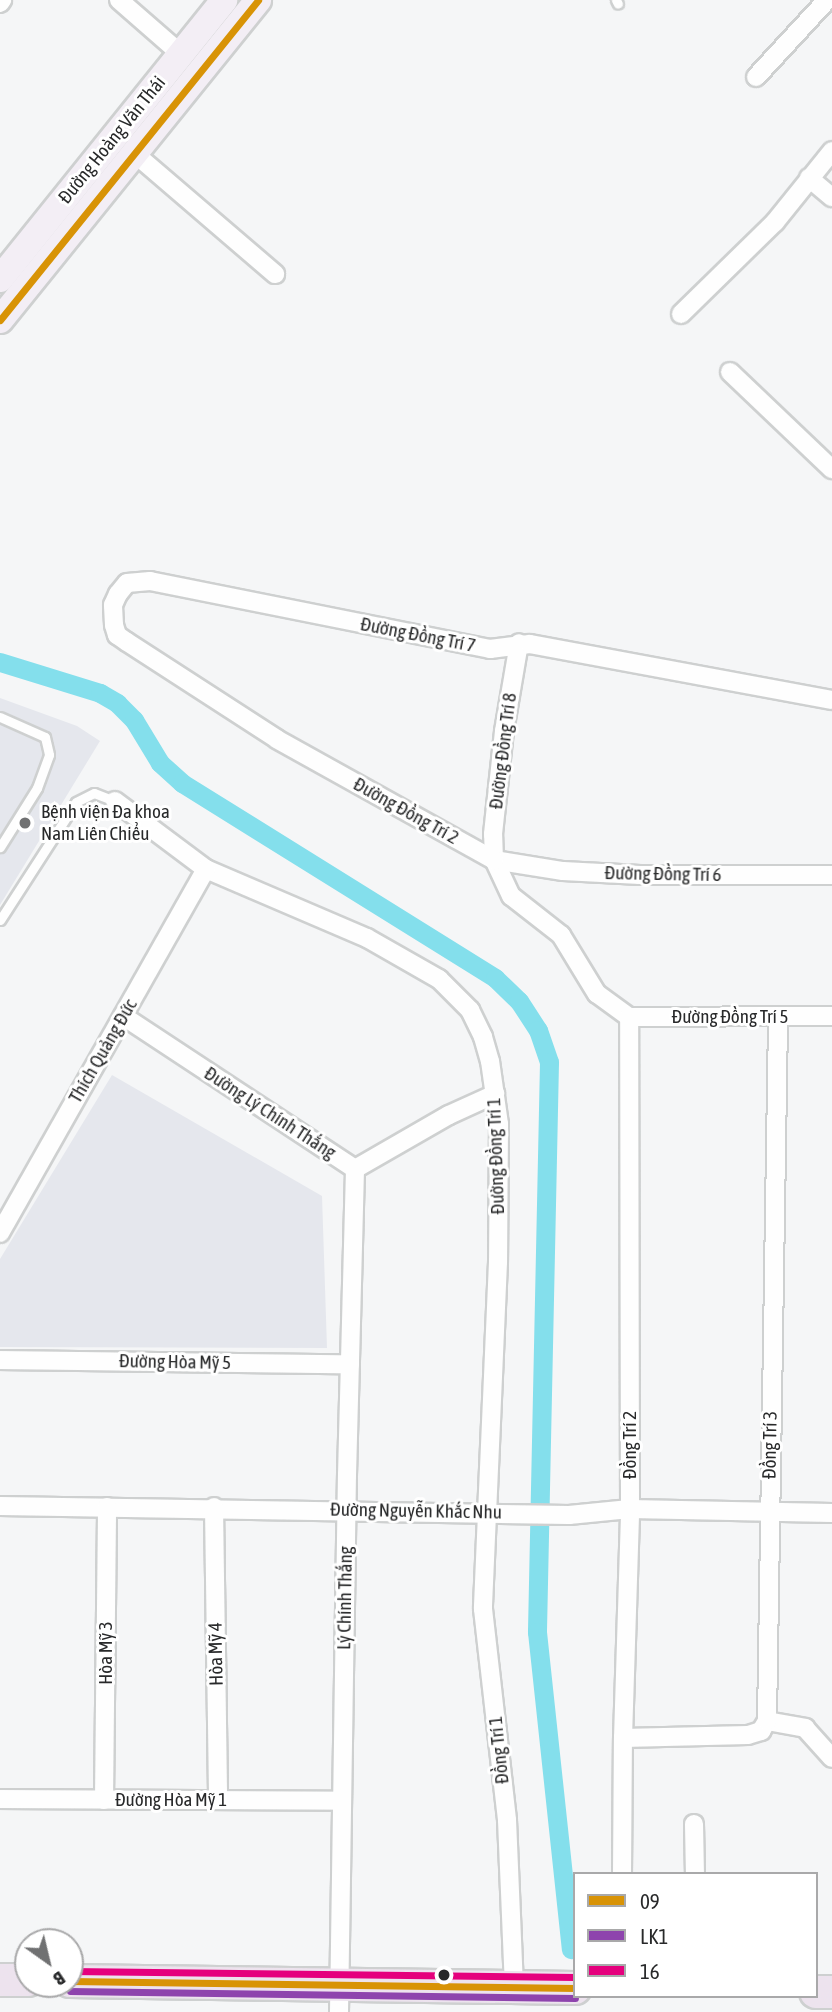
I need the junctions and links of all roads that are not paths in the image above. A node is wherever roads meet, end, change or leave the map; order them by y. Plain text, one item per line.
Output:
1 (119, 0) edge
2 (224, 0) edge
3 (258, 0) edge
4 (827, 0) edge
5 (181, 54) junction
6 (756, 77) dead end
7 (832, 151) edge
8 (134, 153) junction
9 (809, 178) junction
10 (832, 197) edge
11 (275, 274) dead end
12 (0, 279) edge
13 (681, 314) dead end
14 (0, 320) edge
15 (730, 372) dead end
16 (832, 469) edge
17 (519, 643) junction
18 (139, 650) joint
19 (832, 700) edge
20 (0, 717) edge
21 (114, 801) joint
22 (0, 847) edge
23 (494, 860) junction
24 (206, 869) junction
25 (832, 875) edge
26 (0, 920) edge
27 (123, 1016) junction
28 (832, 1016) edge
29 (629, 1017) junction
30 (778, 1018) junction
31 (495, 1094) junction
32 (355, 1169) junction
33 (0, 1233) edge
34 (0, 1360) edge
35 (350, 1364) junction
36 (0, 1506) edge
37 (107, 1507) junction
38 (214, 1507) junction
39 (346, 1510) junction
40 (630, 1510) junction
41 (494, 1512) junction
42 (768, 1512) junction
43 (832, 1513) edge
44 (767, 1721) junction
45 (623, 1738) junction
46 (828, 1746) edge
47 (0, 1799) edge
48 (104, 1800) junction
49 (218, 1800) junction
50 (342, 1801) junction
51 (694, 1824) dead end
52 (622, 1872) edge
53 (695, 1872) edge
54 (84, 1982) edge
55 (514, 1987) junction
56 (573, 1988) edge
57 (339, 1998) edge

1 - 5 street
2 - 5 main road, Đường Hoàng Văn Thái
3 - 8 main road, Đường Hoàng Văn Thái
4 - 6 street
5 - 12 main road, Đường Hoàng Văn Thái
7 - 9 street
8 - 11 street
8 - 14 main road, Đường Hoàng Văn Thái
9 - 10 street
9 - 13 street
15 - 16 street
17 - 18 street, Đường Đồng Trí 7
17 - 19 street, Đường Đồng Trí 7
17 - 23 street, Đường Đồng Trí 8
18 - 23 street, Đường Đồng Trí 2
20 - 22 lane
21 - 24 street, Đường Đồng Trí 1
21 - 26 lane
23 - 25 street, Đường Đồng Trí 6
23 - 29 street
24 - 27 street, Thích Quảng Đức
24 - 31 street, Đường Đồng Trí 1
27 - 32 street, Đường Lý Chính Thắng
27 - 33 street, Thích Quảng Đức
28 - 30 street, Đường Đồng Trí 5
29 - 30 street, Đường Đồng Trí 5
29 - 40 street, Đồng Trí 2
30 - 42 street, Đồng Trí 3
31 - 32 street, Đường Lý Chính Thắng
31 - 41 street, Đường Đồng Trí 1
32 - 35 street, Lý Chính Thắng
34 - 35 street, Đường Hòa Mỹ 5
35 - 39 street, Lý Chính Thắng
36 - 37 street, Đường Nguyễn Khắc Nhu
37 - 38 street, Đường Nguyễn Khắc Nhu
37 - 48 street, Hòa Mỹ 3
38 - 39 street, Đường Nguyễn Khắc Nhu
38 - 49 street, Hòa Mỹ 4
39 - 41 street, Đường Nguyễn Khắc Nhu
39 - 50 street, Lý Chính Thắng
40 - 41 street, Đường Nguyễn Khắc Nhu
40 - 42 street, Đường Nguyễn Khắc Nhu
40 - 45 street, Đồng Trí 2
41 - 55 street, Đồng Trí 1
42 - 43 street, Đường Nguyễn Khắc Nhu
42 - 44 street, Đồng Trí 3
44 - 45 street
44 - 46 street
45 - 52 street, Đồng Trí 2
47 - 48 street, Đường Hòa Mỹ 1
48 - 49 street, Đường Hòa Mỹ 1
49 - 50 street, Đường Hòa Mỹ 1
50 - 57 street, Lý Chính Thắng
51 - 53 street
54 - 57 highway
55 - 56 highway
55 - 57 highway

